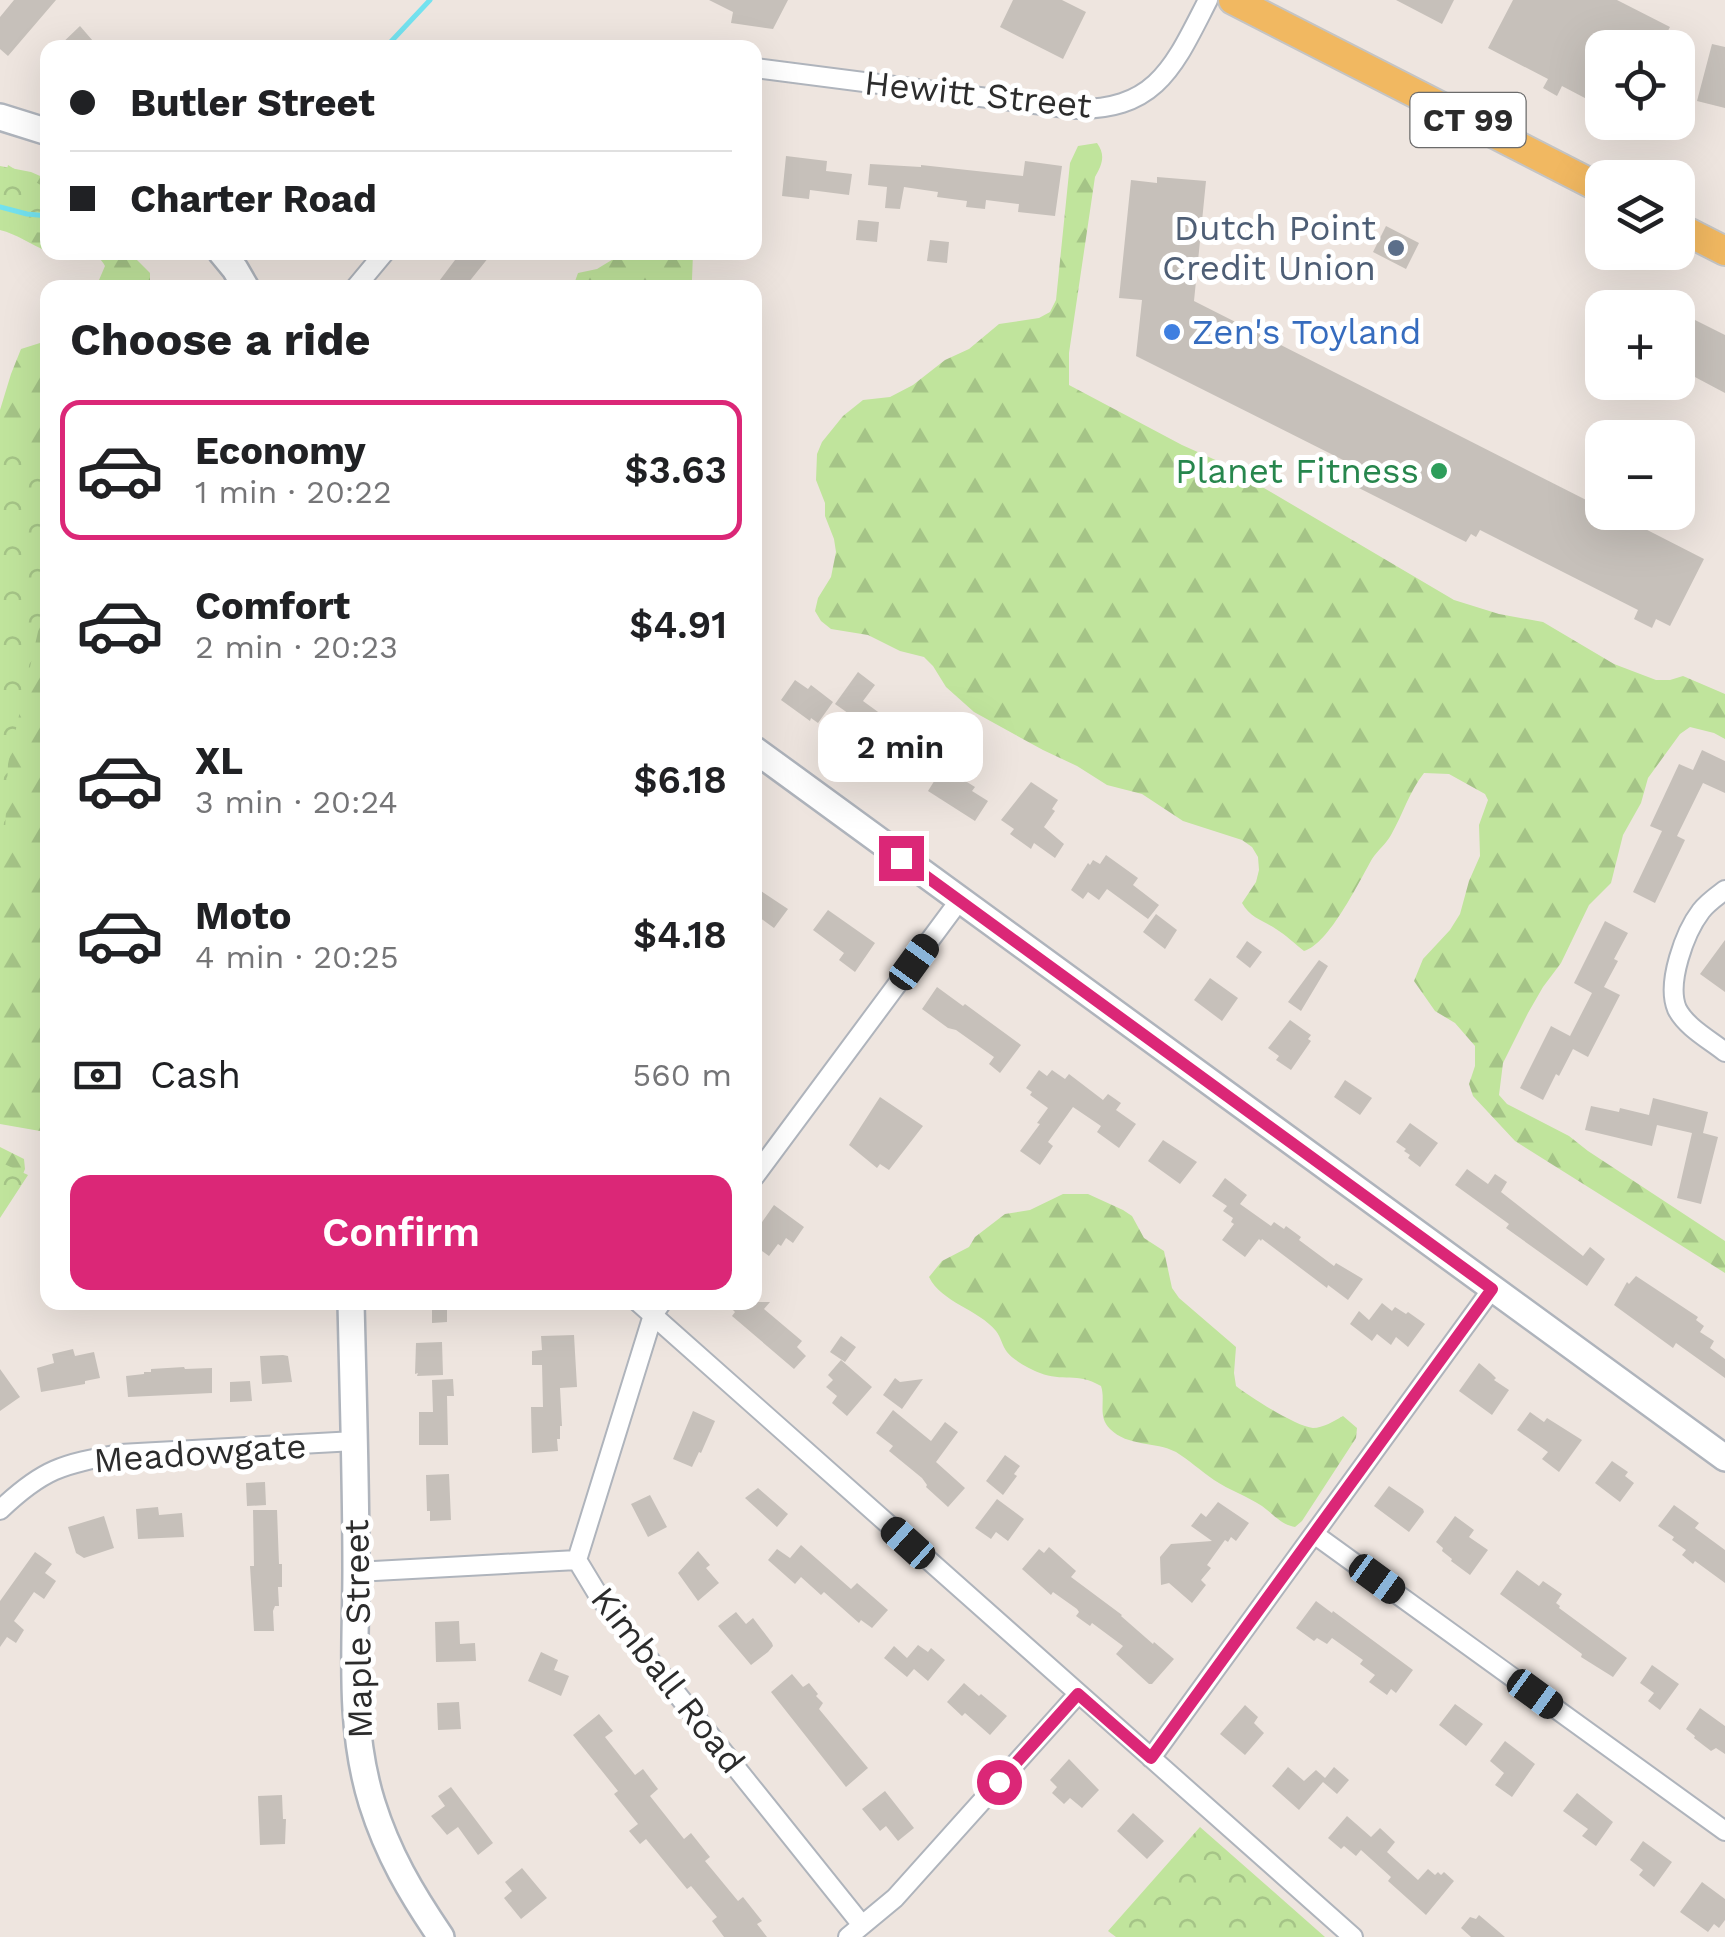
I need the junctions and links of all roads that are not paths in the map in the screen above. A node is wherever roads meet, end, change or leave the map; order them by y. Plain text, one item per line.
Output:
1 (1208, 0) edge
2 (1233, 0) edge
3 (762, 69) edge
4 (0, 117) edge
5 (40, 130) edge
6 (1585, 179) edge
7 (1695, 236) edge
8 (1725, 251) edge
9 (378, 260) edge
10 (362, 280) edge
11 (762, 755) edge
12 (1725, 890) edge
13 (959, 901) junction
14 (1725, 1052) edge
15 (762, 1167) edge
16 (1492, 1289) junction
17 (351, 1310) edge
18 (658, 1310) edge
19 (659, 1310) edge
20 (355, 1442) junction
21 (1725, 1458) edge
22 (0, 1510) edge
23 (1314, 1534) junction
24 (578, 1560) junction
25 (356, 1572) junction
26 (1078, 1694) junction
27 (1151, 1758) junction
28 (1725, 1831) edge
29 (855, 1931) edge
30 (441, 1937) edge
31 (1354, 1937) edge

1 - 3 street, Hewitt Street
2 - 6 main road, CT 99
4 - 5 street
7 - 8 main road
9 - 10 street
11 - 13 street
12 - 14 street
13 - 15 street
13 - 16 street
16 - 21 street
16 - 23 street
17 - 20 street, Maple Street
18 - 24 street
19 - 26 street
20 - 22 street, Meadowgate
20 - 25 street, Maple Street
23 - 27 street
23 - 28 street
24 - 25 street, Kimball Road
24 - 29 street, Kimball Road
25 - 30 street, Maple Street
26 - 27 street
26 - 29 street
27 - 31 street

